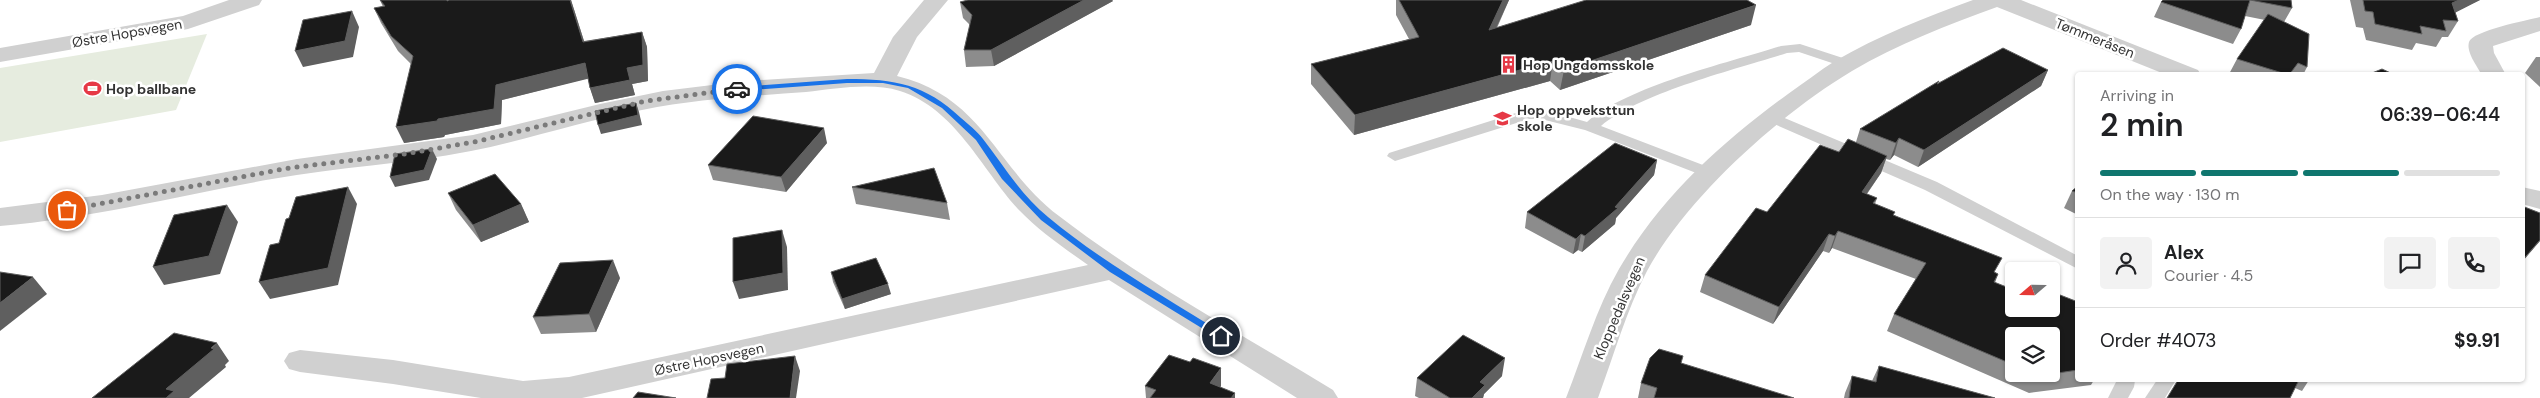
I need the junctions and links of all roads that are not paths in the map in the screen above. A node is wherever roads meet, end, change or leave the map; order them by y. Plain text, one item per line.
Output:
1 (251, 0) edge
2 (937, 0) edge
3 (1994, 0) edge
4 (2001, 0) edge
5 (2540, 24) edge
6 (0, 55) edge
7 (1847, 64) junction
8 (2173, 72) edge
9 (2492, 72) edge
10 (883, 81) junction
11 (1770, 117) junction
12 (1590, 127) junction
13 (1395, 156) dead end
14 (1710, 173) junction
15 (2525, 196) edge
16 (2540, 200) edge
17 (0, 217) edge
18 (2075, 261) edge
19 (1114, 270) junction
20 (300, 361) dead end
21 (2126, 382) edge
22 (2166, 382) edge
23 (1322, 398) edge
24 (1582, 398) edge
25 (2118, 398) edge
26 (2155, 398) edge

1 - 6 street, Østre Hopsvegen
2 - 10 street
3 - 7 street, Kloppedalsvegen
4 - 8 street, Tømmeråsen
5 - 9 street
7 - 11 street, Kloppedalsvegen
7 - 12 lane
10 - 17 street
10 - 19 street
11 - 14 street, Kloppedalsvegen
11 - 18 lane
12 - 13 lane
12 - 14 lane
14 - 24 street, Kloppedalsvegen
15 - 16 street
19 - 20 street, Østre Hopsvegen
19 - 23 street
21 - 25 lane
22 - 26 lane

